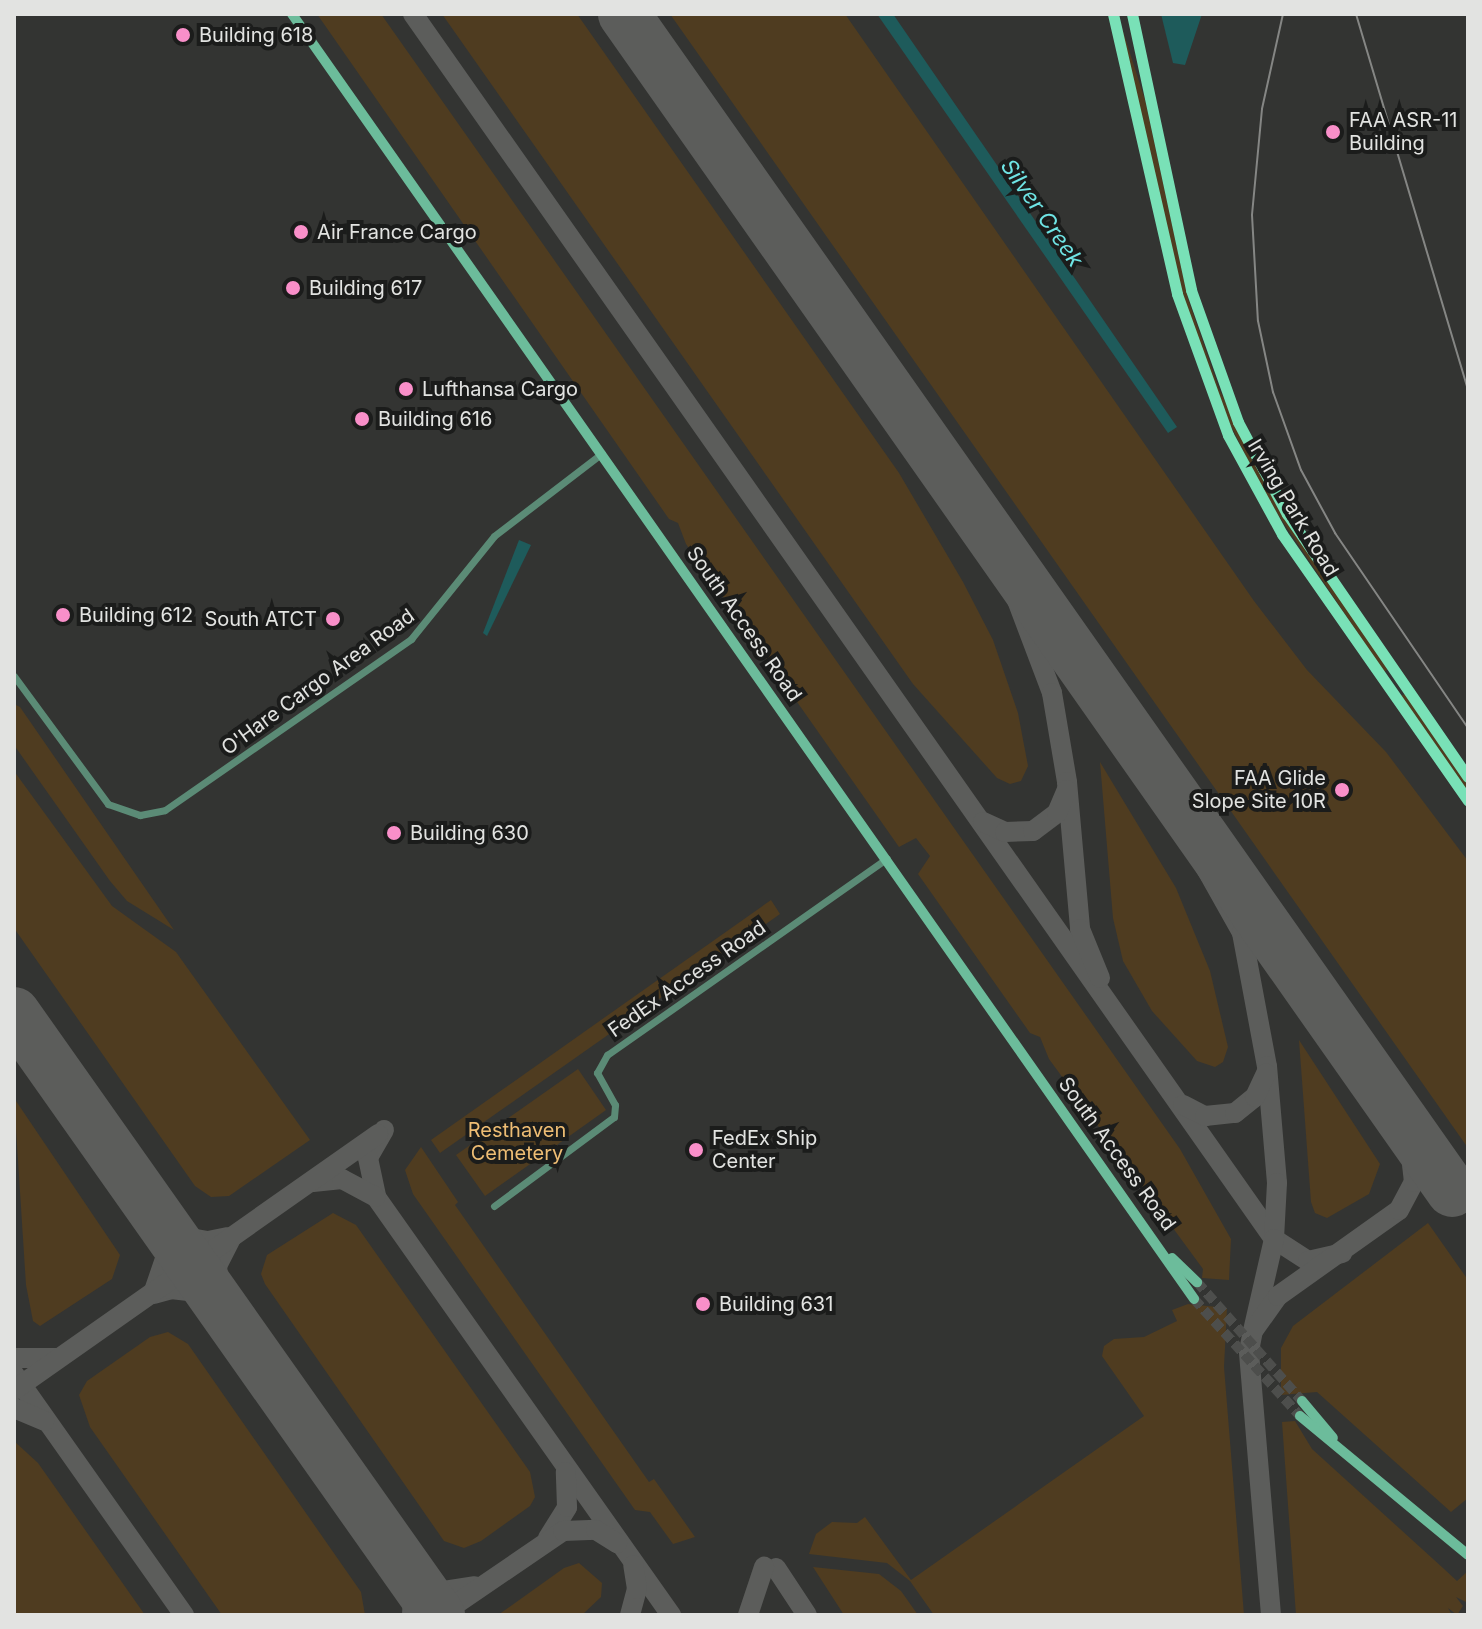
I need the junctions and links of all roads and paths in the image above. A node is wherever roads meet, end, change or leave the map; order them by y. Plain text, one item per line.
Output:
1 (292, 14) edge
2 (1113, 14) edge
3 (1132, 14) edge
4 (602, 453) junction
5 (14, 676) edge
6 (1468, 777) edge
7 (1468, 801) edge
8 (887, 858) junction
9 (494, 1206) dead end
10 (1167, 1254) junction
11 (1197, 1282) tunnel mouth
12 (1194, 1299) tunnel mouth
13 (1302, 1401) tunnel mouth
14 (1300, 1416) tunnel mouth
15 (1336, 1443) junction
16 (1468, 1555) edge

1 - 4 street, South Access Road
2 - 7 main road, Irving Park Road
3 - 6 main road, Irving Park Road
4 - 5 street, O'Hare Cargo Area Road
4 - 8 street, South Access Road
8 - 9 street, FedEx Access Road
8 - 10 street, South Access Road
10 - 11 street, South Access Road
10 - 12 street, South Access Road
13 - 15 street
14 - 15 street
15 - 16 street

